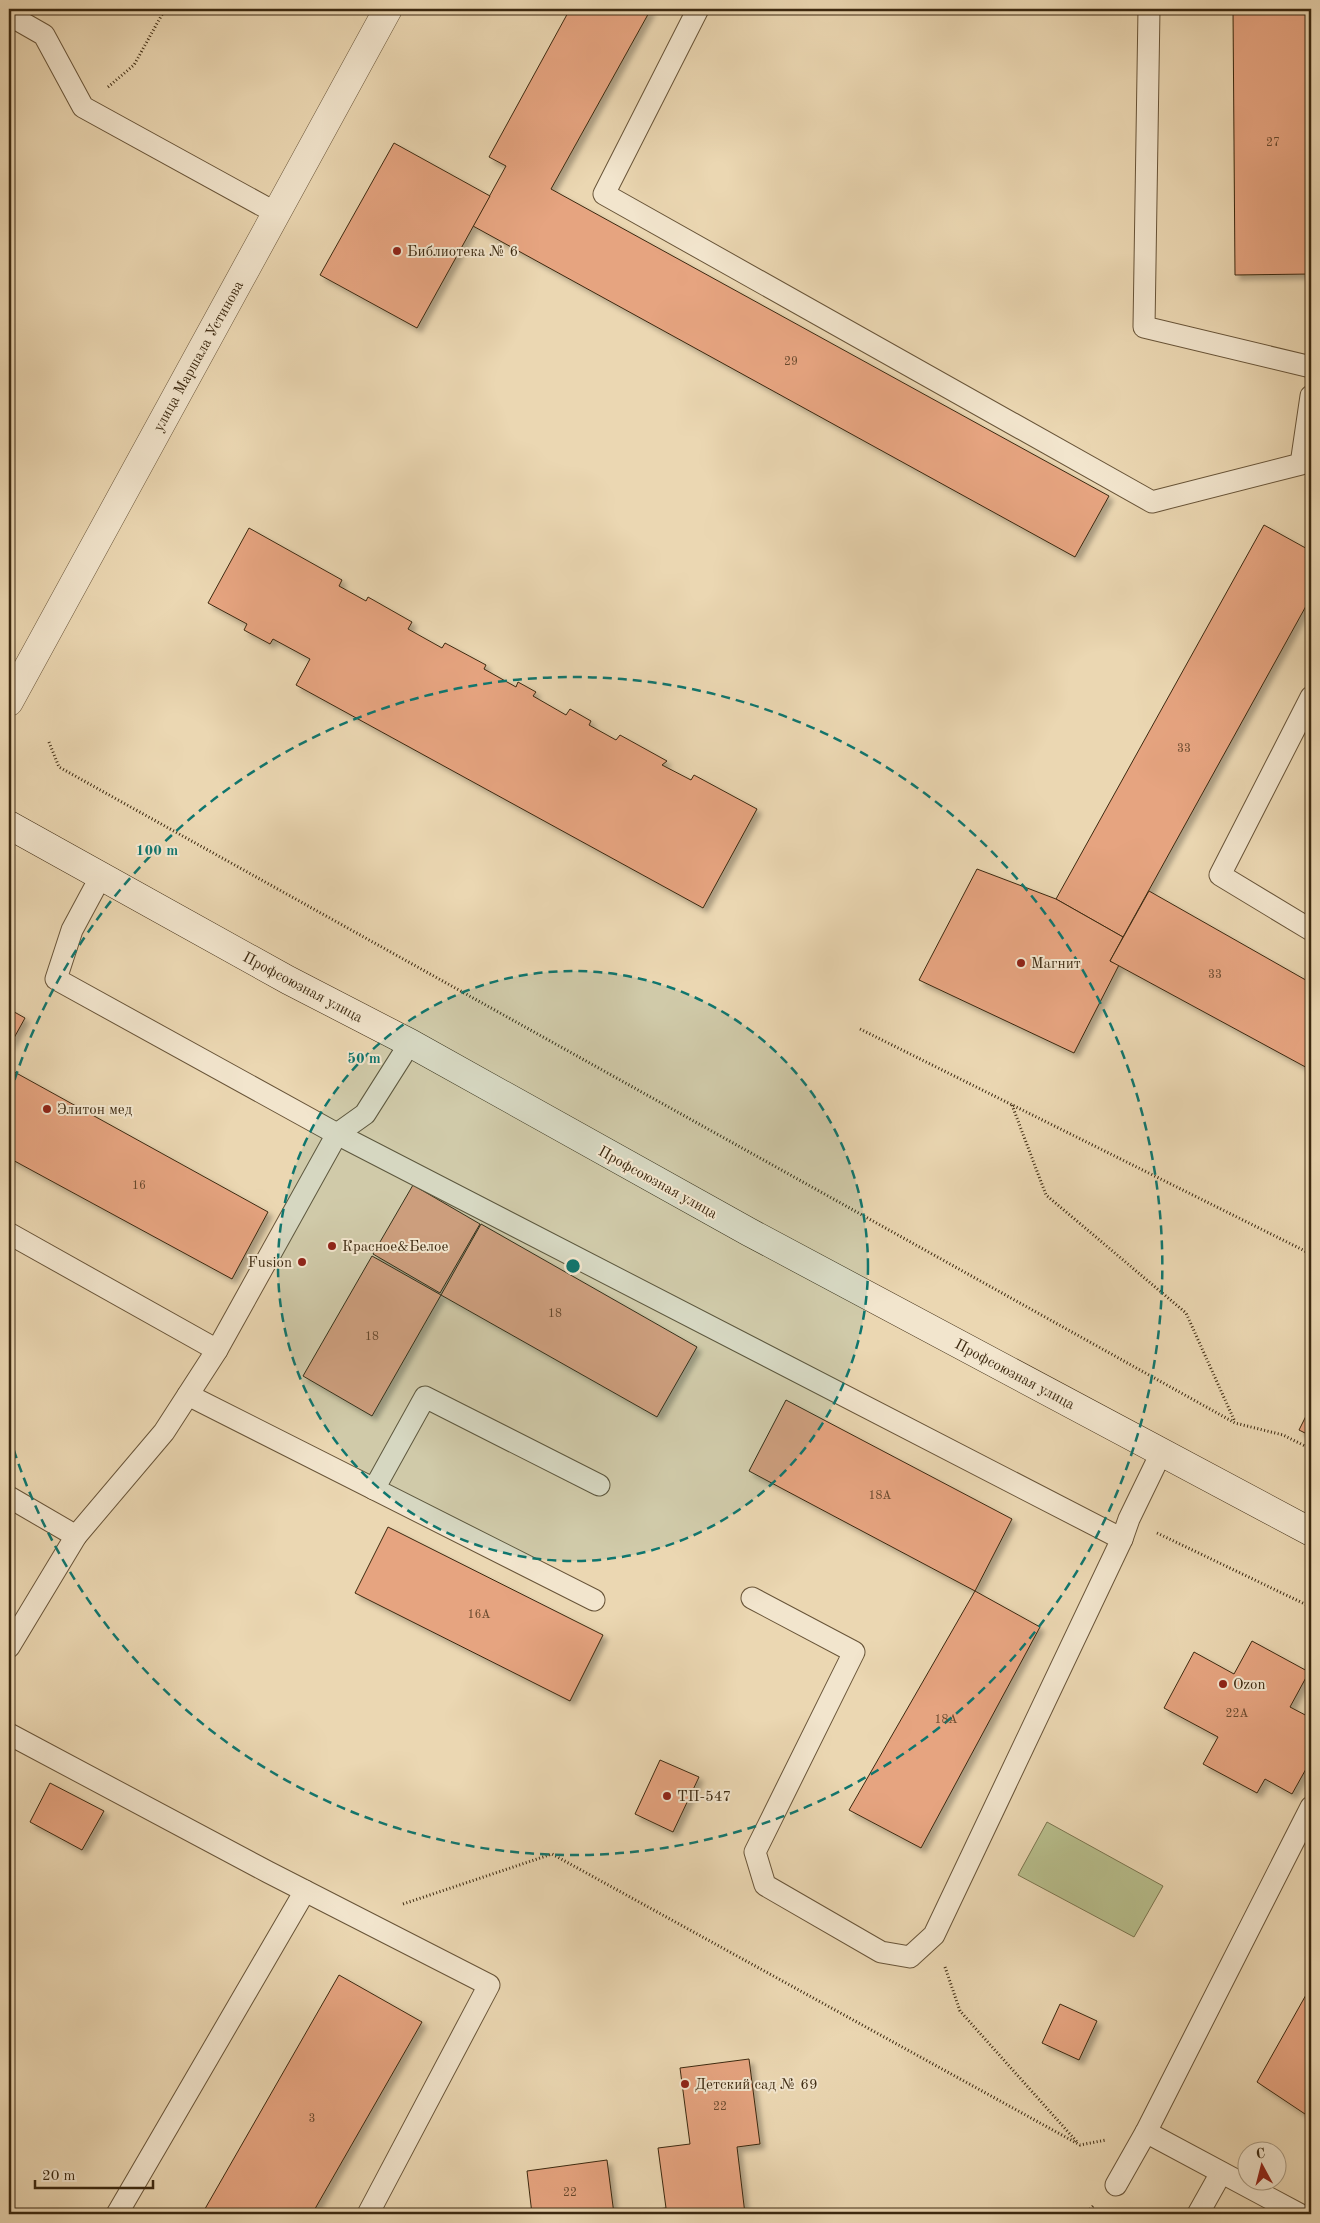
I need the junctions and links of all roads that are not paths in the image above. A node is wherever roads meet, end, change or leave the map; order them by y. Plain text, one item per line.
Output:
1 (388, 9) edge
2 (698, 9) edge
3 (1149, 9) edge
4 (9, 15) edge
5 (276, 212) junction
6 (1311, 367) edge
7 (1311, 396) edge
8 (1306, 469) edge
9 (1311, 697) edge
10 (9, 702) edge
11 (9, 825) edge
12 (101, 876) junction
13 (1311, 930) edge
14 (410, 1044) junction
15 (337, 1134) junction
16 (9, 1236) edge
17 (217, 1350) junction
18 (188, 1395) junction
19 (1162, 1453) junction
20 (599, 1486) dead end
21 (374, 1489) junction
22 (9, 1497) edge
23 (1311, 1532) edge
24 (76, 1536) junction
25 (1122, 1539) junction
26 (752, 1598) dead end
27 (594, 1600) dead end
28 (9, 1647) edge
29 (9, 1734) edge
30 (1311, 1807) edge
31 (305, 1891) junction
32 (1146, 2132) junction
33 (1221, 2172) junction
34 (1116, 2185) dead end
35 (117, 2214) edge
36 (368, 2214) edge
37 (1198, 2214) edge
38 (1299, 2214) edge

1 - 5 main road, улица Маршала Устинова
2 - 8 lane
3 - 6 lane
4 - 5 lane
5 - 10 main road, улица Маршала Устинова
7 - 8 lane
9 - 13 lane
11 - 12 main road, Профсоюзная улица
12 - 14 main road, Профсоюзная улица
12 - 15 lane
14 - 15 lane
14 - 19 main road, Профсоюзная улица
15 - 17 lane
15 - 25 lane
16 - 17 lane
17 - 18 lane
18 - 21 lane
18 - 24 lane
19 - 23 main road, Профсоюзная улица
19 - 25 lane
20 - 21 lane
21 - 27 lane
22 - 24 lane
24 - 28 lane
25 - 26 lane
29 - 31 lane
30 - 32 lane
31 - 35 lane
31 - 36 lane
32 - 33 lane
32 - 34 lane
33 - 37 lane
33 - 38 lane

